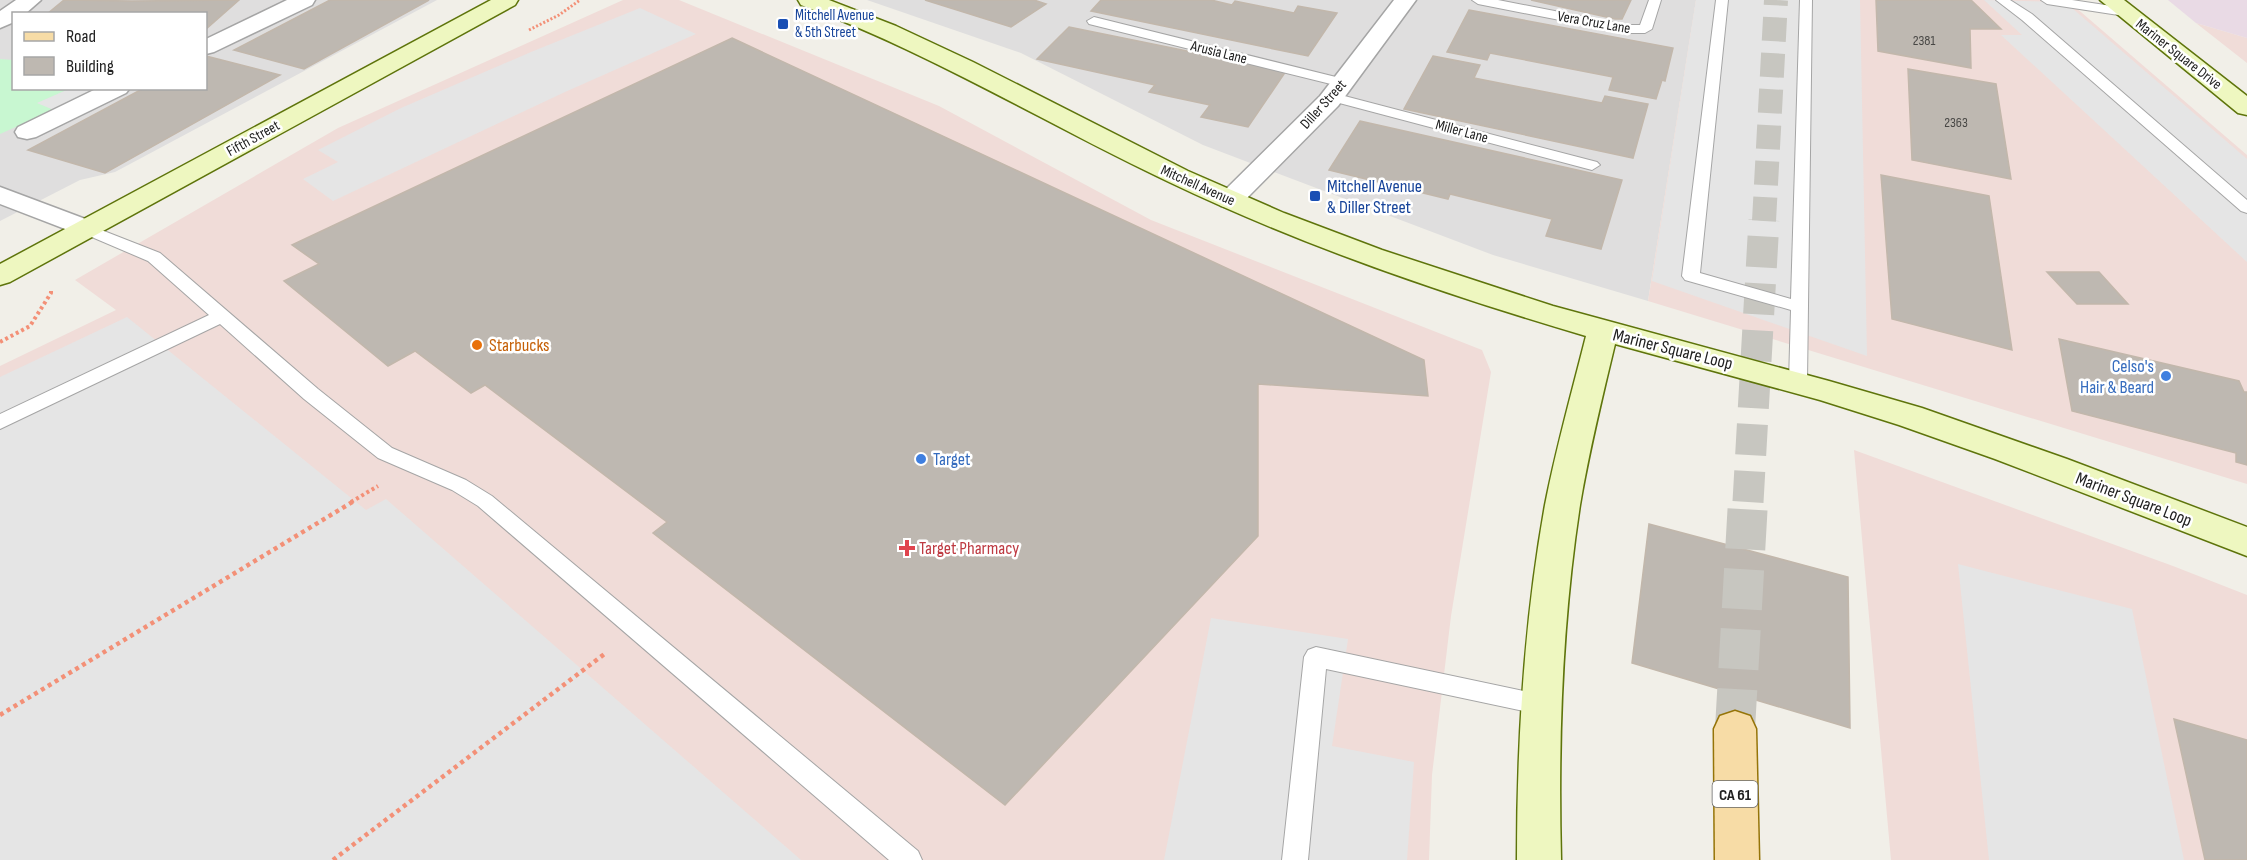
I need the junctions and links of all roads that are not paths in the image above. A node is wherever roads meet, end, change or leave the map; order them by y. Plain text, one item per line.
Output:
1 (30, 0) edge
2 (302, 0) edge
3 (507, 0) edge
4 (809, 0) edge
5 (1405, 0) edge
6 (1478, 0) edge
7 (1655, 0) edge
8 (1722, 0) edge
9 (1806, 0) edge
10 (2002, 0) edge
11 (2047, 0) edge
12 (2118, 6) edge
13 (13, 12) edge
14 (1094, 21) dead end
15 (207, 47) edge
16 (114, 90) edge
17 (1338, 90) junction
18 (2247, 108) edge
19 (27, 132) dead end
20 (1592, 165) dead end
21 (0, 195) edge
22 (1230, 200) junction
23 (2247, 208) edge
24 (86, 229) junction
25 (0, 276) edge
26 (1800, 307) junction
27 (221, 316) junction
28 (1603, 331) junction
29 (1798, 382) junction
30 (0, 422) edge
31 (2247, 542) edge
32 (1542, 705) junction
33 (1735, 729) tunnel mouth
34 (909, 860) edge
35 (1295, 860) edge
36 (1539, 860) edge
37 (1737, 860) edge

1 - 13 street
2 - 15 street
3 - 24 street, Fifth Street
4 - 22 street, Mitchell Avenue
5 - 17 street, Diller Street
6 - 7 lane, Vera Cruz Lane
8 - 26 lane
9 - 26 lane
10 - 23 lane
11 - 12 lane
12 - 18 street, Mariner Square Drive
14 - 17 lane, Arusia Lane
16 - 19 street
17 - 20 lane, Miller Lane
17 - 22 street, Diller Street
21 - 24 street
22 - 28 street, Mitchell Avenue
24 - 25 street, Fifth Street
24 - 27 lane
26 - 29 lane
27 - 30 lane
27 - 34 lane
28 - 29 street, Mariner Square Loop
28 - 32 street, Mariner Square Loop
29 - 31 street, Mariner Square Loop
32 - 35 lane
32 - 36 street, Mariner Square Loop
33 - 37 main road, CA 61

